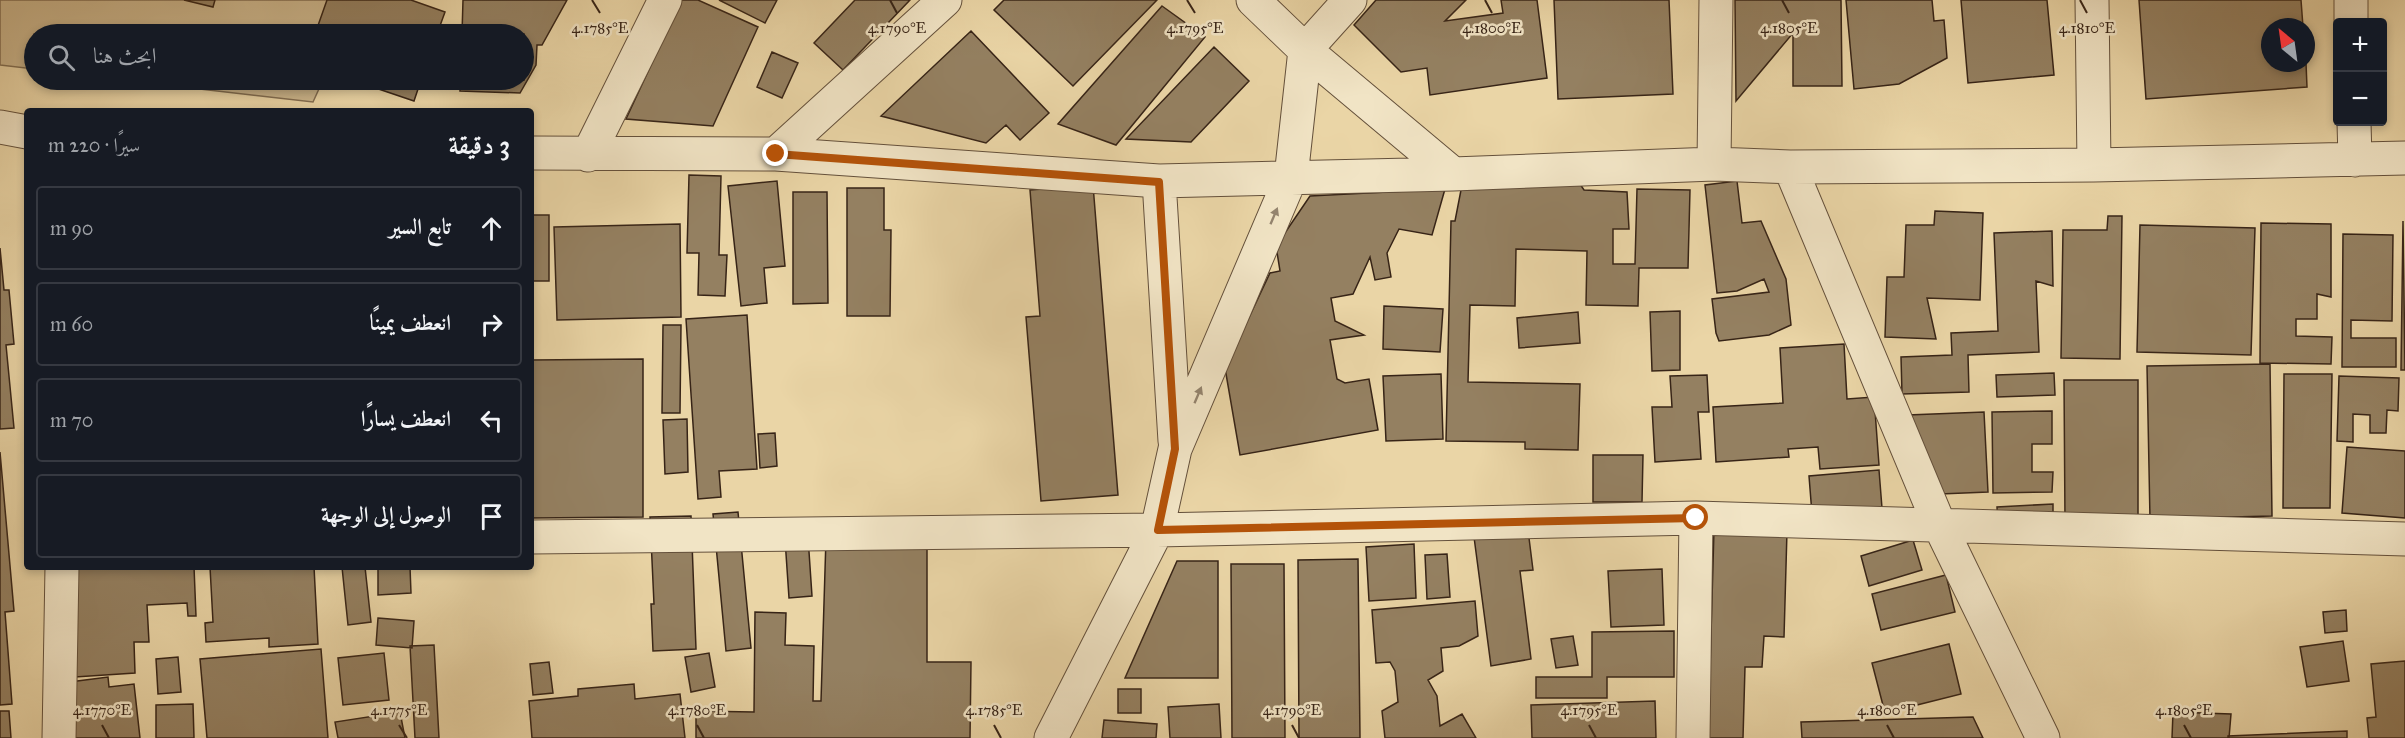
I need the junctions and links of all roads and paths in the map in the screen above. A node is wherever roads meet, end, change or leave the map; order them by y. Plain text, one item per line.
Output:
1 (665, 0) edge
2 (945, 0) edge
3 (1253, 0) edge
4 (1350, 0) edge
5 (1716, 0) edge
6 (2092, 0) edge
7 (2351, 0) edge
8 (2351, 18) edge
9 (1305, 50) junction
10 (2354, 126) edge
11 (0, 127) edge
12 (24, 131) edge
13 (534, 153) edge
14 (776, 154) junction
15 (588, 155) junction
16 (2405, 158) edge
17 (2355, 160) junction
18 (1714, 164) junction
19 (2094, 165) junction
20 (1790, 167) junction
21 (1453, 174) junction
22 (1291, 177) junction
23 (1159, 182) junction
24 (1175, 449) junction
25 (1696, 518) junction
26 (1939, 525) junction
27 (1158, 530) junction
28 (534, 537) edge
29 (2405, 539) edge
30 (62, 570) edge
31 (59, 738) edge
32 (1051, 738) edge
33 (1693, 738) edge
34 (2043, 738) edge

1 - 15 street
2 - 14 street
3 - 9 street
4 - 9 street
5 - 18 street
6 - 19 street
7 - 8 street
9 - 21 street
9 - 22 street
10 - 17 street
11 - 12 street
13 - 15 street
14 - 15 street
14 - 23 street
16 - 17 street
17 - 19 street
18 - 20 street
18 - 21 street
19 - 20 street
20 - 26 street
21 - 22 street
22 - 23 street
24 -> 22 street
23 - 24 street
24 - 27 street
25 - 26 street
25 - 27 street
25 - 33 street
26 - 29 street
26 - 34 street
27 - 28 street
27 - 32 street
30 - 31 street

